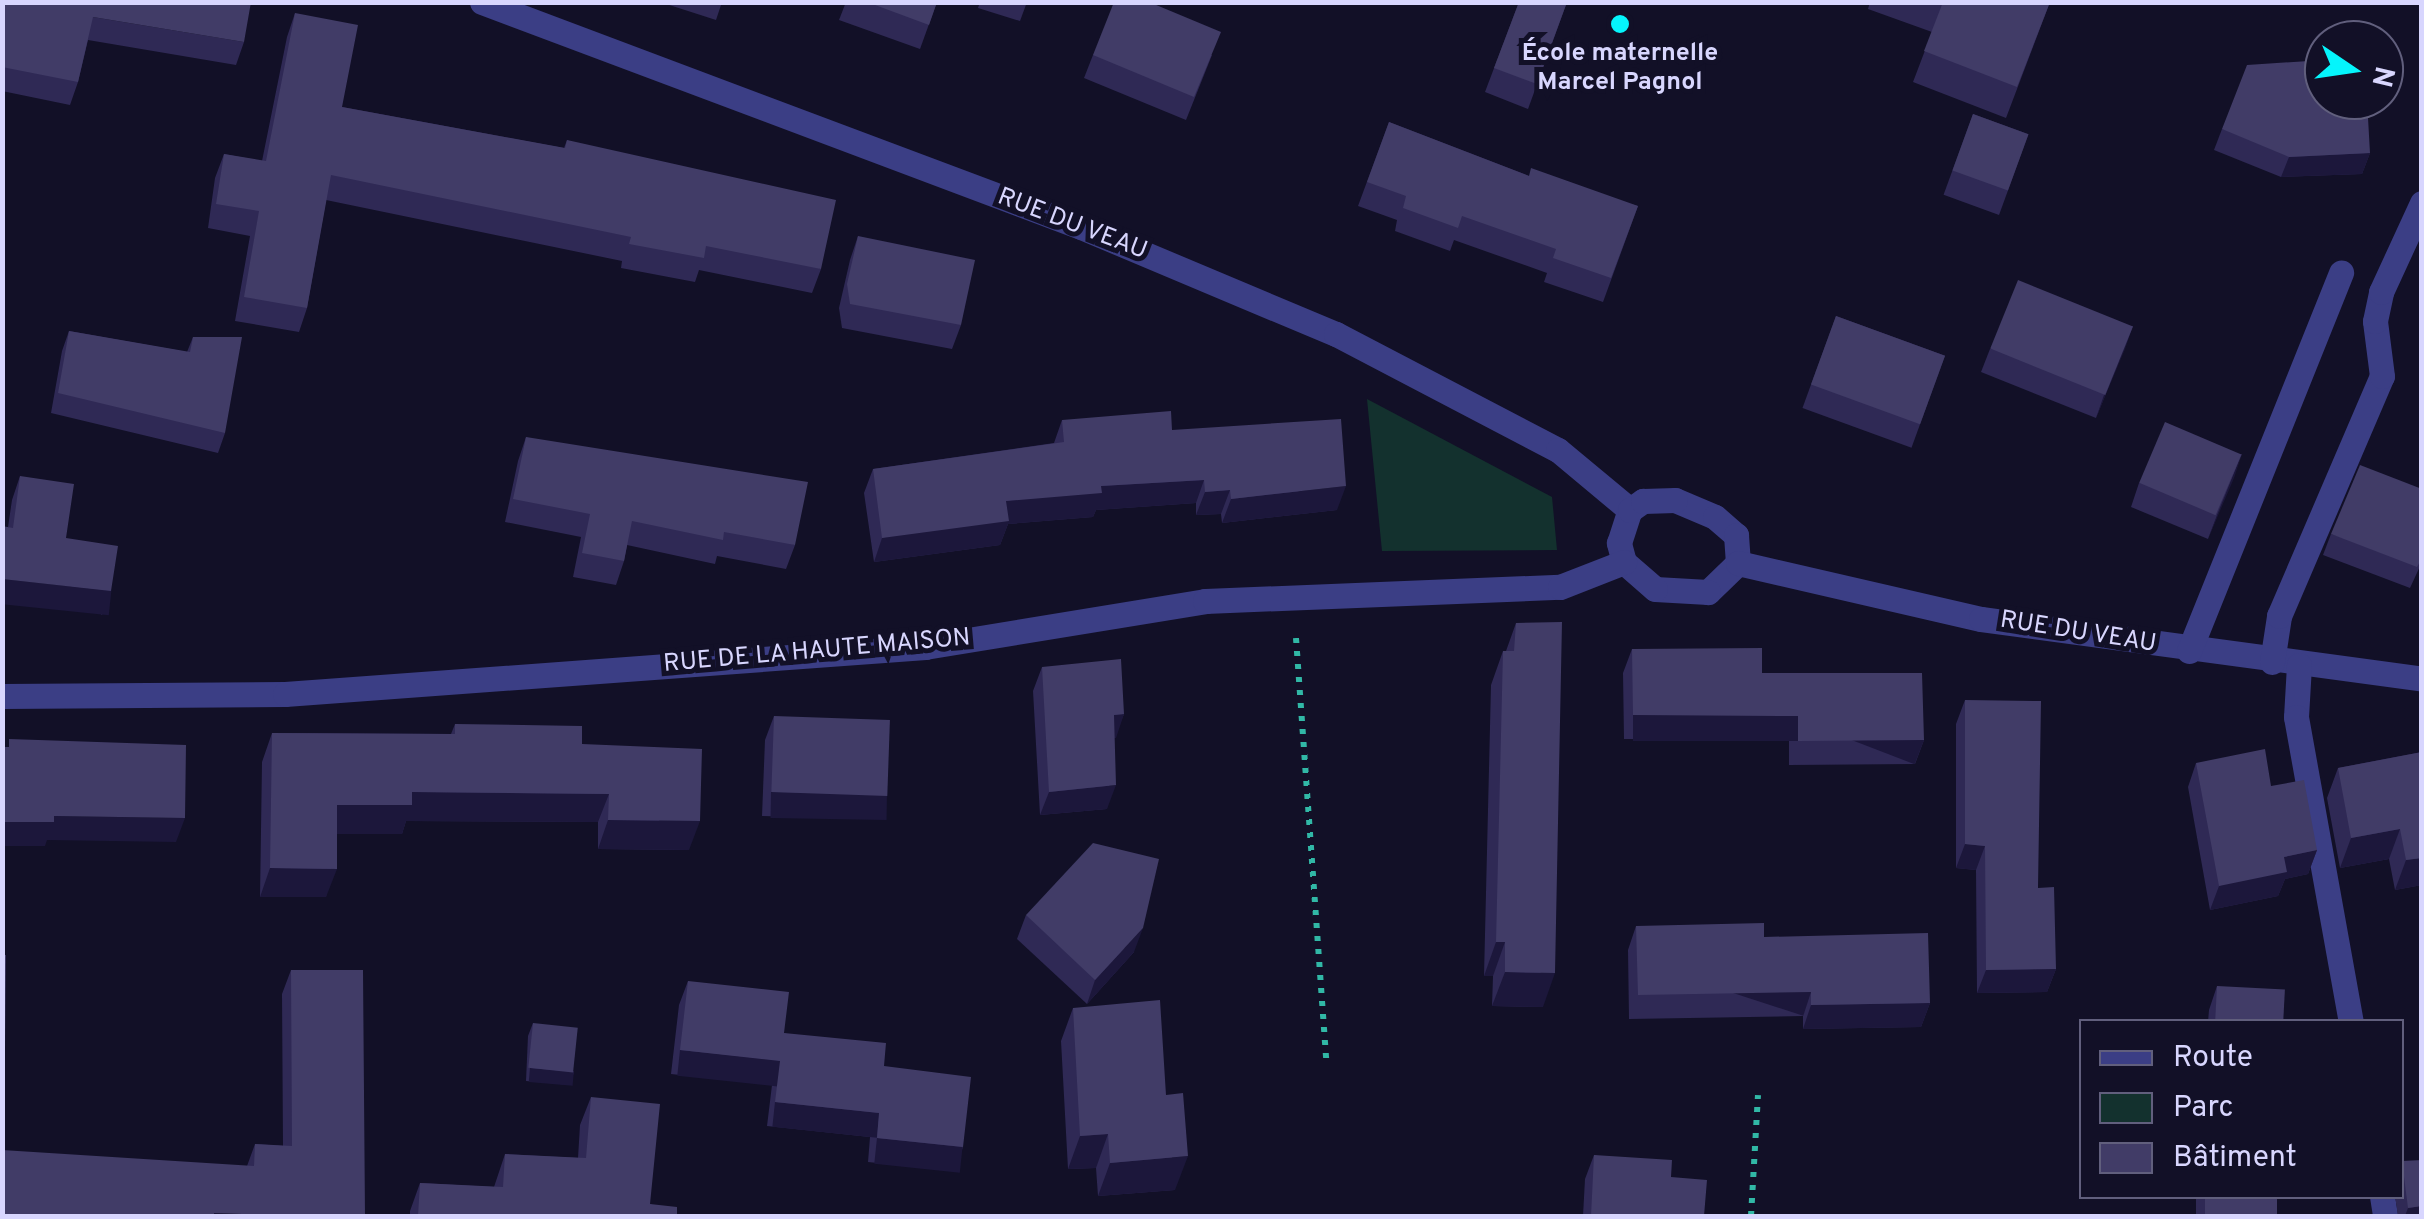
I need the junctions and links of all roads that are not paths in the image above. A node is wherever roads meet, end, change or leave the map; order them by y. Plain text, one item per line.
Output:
1 (482, 2) edge
2 (2422, 203) edge
3 (2341, 272) dead end
4 (1630, 510) junction
5 (1624, 562) junction
6 (1738, 563) junction
7 (2189, 651) junction
8 (2272, 662) junction
9 (2299, 665) junction
10 (2420, 671) edge
11 (2, 696) edge
12 (2349, 1019) edge

1 - 4 street, RUE DU VEAU
2 - 8 street
3 - 7 street
4 - 5 street
4 - 6 street
5 - 6 street
5 - 11 street, RUE DE LA HAUTE MAISON
6 - 7 street, RUE DU VEAU
7 - 8 street, RUE DU VEAU
8 - 9 street, RUE DU VEAU
9 - 10 street, RUE DU VEAU
9 - 12 street

